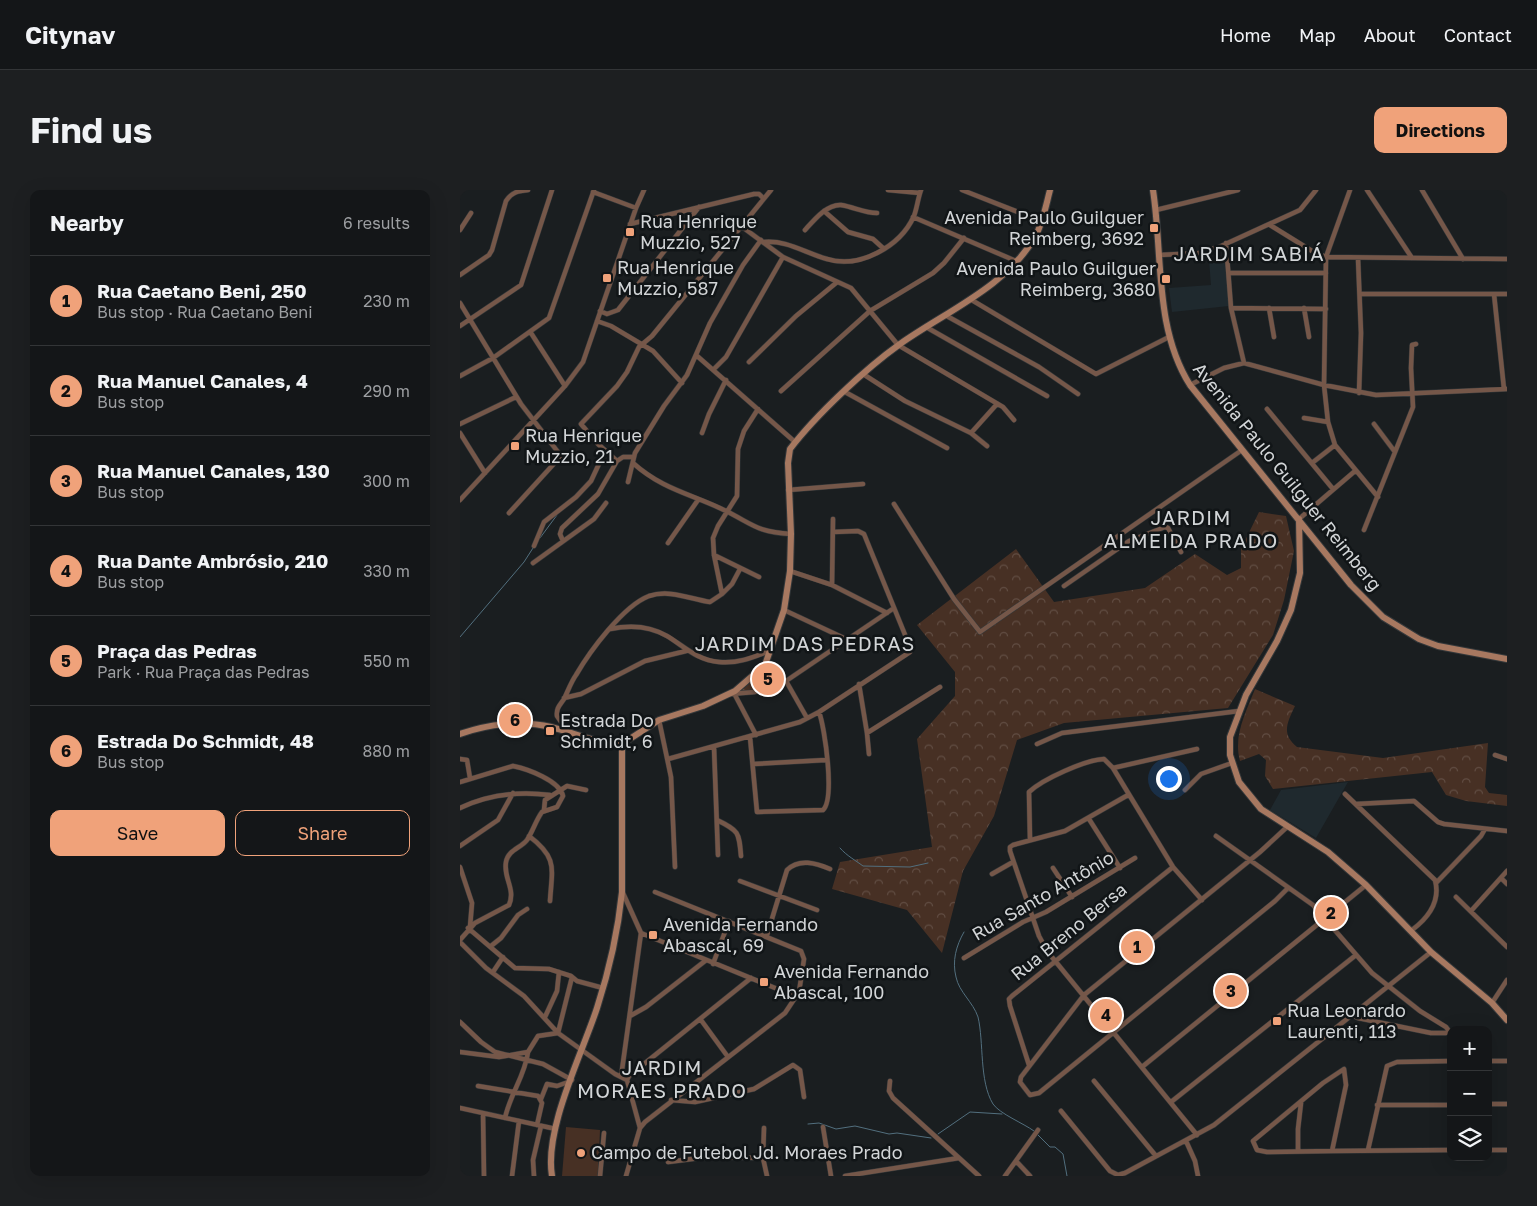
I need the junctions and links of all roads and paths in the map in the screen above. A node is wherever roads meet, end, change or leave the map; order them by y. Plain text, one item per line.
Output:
1 (528, 190) edge
2 (552, 190) edge
3 (644, 190) edge
4 (770, 190) edge
5 (888, 190) edge
6 (962, 190) edge
7 (1050, 190) edge
8 (1153, 190) edge
9 (1238, 190) edge
10 (1316, 190) edge
11 (1350, 190) edge
12 (1367, 190) edge
13 (1422, 190) edge
14 (594, 191) edge
15 (920, 192) edge
16 (763, 198) junction
17 (699, 207) junction
18 (636, 208) junction
19 (1156, 210) junction
20 (824, 211) junction
21 (471, 213) dead end
22 (877, 213) dead end
23 (914, 217) junction
24 (1041, 221) junction
25 (630, 224) junction
26 (1270, 225) junction
27 (740, 226) junction
28 (460, 230) edge
29 (805, 230) dead end
30 (964, 238) junction
31 (762, 241) junction
32 (1226, 244) junction
33 (884, 249) junction
34 (1159, 255) junction
35 (783, 257) junction
36 (1326, 257) junction
37 (1358, 258) junction
38 (1412, 258) junction
39 (1463, 259) junction
40 (1507, 259) edge
41 (1016, 261) junction
42 (1229, 273) junction
43 (1326, 273) junction
44 (460, 275) edge
45 (836, 283) junction
46 (1360, 294) junction
47 (1494, 294) junction
48 (1507, 294) edge
49 (970, 298) junction
50 (460, 303) edge
51 (1231, 308) junction
52 (1269, 308) junction
53 (1304, 308) junction
54 (1326, 308) junction
55 (600, 311) junction
56 (870, 311) junction
57 (945, 315) junction
58 (470, 321) junction
59 (597, 321) junction
60 (460, 326) edge
61 (926, 327) junction
62 (531, 333) junction
63 (1309, 336) dead end
64 (1169, 337) junction
65 (1274, 337) dead end
66 (1416, 344) dead end
67 (642, 345) junction
68 (898, 346) junction
69 (696, 355) junction
70 (493, 358) junction
71 (749, 362) dead end
72 (1244, 363) junction
73 (1504, 367) edge
74 (713, 370) junction
75 (862, 374) junction
76 (460, 376) edge
77 (726, 380) junction
78 (682, 383) junction
79 (1190, 385) junction
80 (1324, 385) junction
81 (565, 386) junction
82 (1506, 389) edge
83 (781, 391) dead end
84 (845, 392) junction
85 (1359, 393) junction
86 (1078, 394) dead end
87 (1414, 394) junction
88 (1047, 396) dead end
89 (516, 397) junction
90 (997, 404) junction
91 (758, 409) junction
92 (1267, 409) dead end
93 (1304, 418) dead end
94 (533, 420) junction
95 (1014, 420) dead end
96 (1328, 422) junction
97 (460, 424) edge
98 (1374, 424) dead end
99 (460, 432) edge
100 (702, 433) dead end
101 (972, 434) junction
102 (795, 442) junction
103 (1335, 445) junction
104 (987, 446) dead end
105 (947, 448) dead end
106 (1242, 450) junction
107 (605, 451) junction
108 (1395, 452) junction
109 (633, 457) junction
110 (617, 461) junction
111 (633, 463) junction
112 (1312, 464) junction
113 (1355, 471) junction
114 (485, 473) junction
115 (628, 482) dead end
116 (864, 484) dead end
117 (1332, 489) junction
118 (788, 490) junction
119 (1378, 497) junction
120 (460, 500) edge
121 (698, 500) junction
122 (606, 503) dead end
123 (894, 504) dead end
124 (727, 511) junction
125 (509, 512) dead end
126 (1299, 519) junction
127 (833, 520) dead end
128 (1364, 530) dead end
129 (833, 532) junction
130 (1123, 532) junction
131 (791, 534) junction
132 (1128, 541) junction
133 (563, 542) junction
134 (668, 543) dead end
135 (534, 546) dead end
136 (1181, 552) dead end
137 (714, 555) junction
138 (533, 563) dead end
139 (740, 569) junction
140 (790, 571) junction
141 (759, 576) dead end
142 (832, 585) junction
143 (1064, 586) dead end
144 (722, 594) junction
145 (894, 608) junction
146 (784, 610) junction
147 (887, 613) junction
148 (609, 630) junction
149 (846, 639) junction
150 (772, 650) junction
151 (686, 651) junction
152 (1507, 660) edge
153 (786, 681) junction
154 (859, 684) junction
155 (940, 687) dead end
156 (733, 695) junction
157 (564, 698) junction
158 (1239, 711) junction
159 (819, 712) junction
160 (808, 718) junction
161 (658, 720) junction
162 (461, 731) edge
163 (568, 732) junction
164 (867, 733) junction
165 (756, 735) junction
166 (750, 737) junction
167 (1037, 744) dead end
168 (622, 746) junction
169 (714, 747) junction
170 (1197, 749) dead end
171 (869, 754) dead end
172 (1495, 756) dead end
173 (460, 759) edge
174 (668, 759) junction
175 (1507, 759) edge
176 (826, 760) junction
177 (1232, 763) junction
178 (753, 764) junction
179 (1113, 768) junction
180 (470, 778) junction
181 (460, 782) edge
182 (586, 790) dead end
183 (1185, 790) dead end
184 (562, 791) junction
185 (513, 793) junction
186 (1345, 794) dead end
187 (550, 795) junction
188 (1128, 795) junction
189 (1356, 804) junction
190 (460, 808) edge
191 (544, 810) junction
192 (1089, 819) junction
193 (717, 820) junction
194 (1287, 827) junction
195 (1485, 829) junction
196 (1507, 832) edge
197 (529, 836) junction
198 (1216, 836) dead end
199 (1030, 840) junction
200 (460, 846) edge
201 (718, 855) dead end
202 (741, 856) dead end
203 (1135, 858) dead end
204 (1249, 860) junction
205 (1013, 862) junction
206 (460, 867) edge
207 (676, 867) dead end
208 (1173, 867) junction
209 (1053, 868) dead end
210 (1120, 868) junction
211 (830, 869) dead end
212 (1507, 871) edge
213 (992, 874) dead end
214 (1501, 878) junction
215 (740, 881) dead end
216 (1436, 883) junction
217 (1507, 884) edge
218 (1366, 885) junction
219 (1288, 888) junction
220 (655, 892) dead end
221 (778, 894) junction
222 (1072, 897) junction
223 (1456, 897) dead end
224 (1202, 900) junction
225 (550, 901) dead end
226 (624, 902) junction
227 (527, 909) dead end
228 (817, 910) dead end
229 (1471, 911) junction
230 (1033, 918) junction
231 (1326, 918) junction
232 (729, 921) junction
233 (469, 927) junction
234 (1412, 930) junction
235 (641, 933) junction
236 (767, 935) junction
237 (460, 941) edge
238 (491, 946) junction
239 (1507, 947) edge
240 (1431, 952) junction
241 (1356, 955) junction
242 (502, 957) junction
243 (964, 958) dead end
244 (1055, 960) junction
245 (705, 961) junction
246 (712, 964) junction
247 (493, 972) junction
248 (559, 972) junction
249 (572, 977) junction
250 (751, 978) junction
251 (1507, 980) edge
252 (1388, 985) junction
253 (603, 988) junction
254 (1084, 996) junction
255 (798, 997) junction
256 (1492, 1003) junction
257 (1352, 1015) junction
258 (630, 1016) junction
259 (545, 1017) junction
260 (700, 1020) junction
261 (1507, 1020) edge
262 (460, 1022) edge
263 (1113, 1031) junction
264 (558, 1033) junction
265 (583, 1049) junction
266 (460, 1052) edge
267 (528, 1052) junction
268 (513, 1056) junction
269 (728, 1057) junction
270 (527, 1059) junction
271 (1447, 1061) edge
272 (1492, 1061) edge
273 (1507, 1061) edge
274 (1029, 1065) junction
275 (1142, 1067) junction
276 (621, 1077) junction
277 (572, 1080) junction
278 (627, 1080) junction
279 (890, 1081) dead end
280 (1094, 1081) dead end
281 (478, 1086) dead end
282 (515, 1092) junction
283 (804, 1097) dead end
284 (541, 1099) junction
285 (670, 1100) junction
286 (1171, 1102) junction
287 (1301, 1103) junction
288 (1492, 1104) edge
289 (1507, 1104) edge
290 (1377, 1105) junction
291 (1447, 1105) edge
292 (460, 1108) edge
293 (1061, 1111) dead end
294 (483, 1113) junction
295 (505, 1118) junction
296 (519, 1121) junction
297 (539, 1125) junction
298 (640, 1128) junction
299 (764, 1128) dead end
300 (823, 1128) dead end
301 (556, 1129) junction
302 (604, 1133) dead end
303 (1036, 1133) dead end
304 (1197, 1135) junction
305 (1186, 1141) junction
306 (1368, 1150) junction
307 (1447, 1150) edge
308 (1492, 1150) edge
309 (1507, 1150) edge
310 (1298, 1151) junction
311 (1332, 1151) junction
312 (1156, 1156) junction
313 (764, 1158) junction
314 (959, 1158) junction
315 (1016, 1161) junction
316 (668, 1162) dead end
317 (484, 1176) edge
318 (512, 1176) edge
319 (534, 1176) edge
320 (552, 1176) edge
321 (600, 1176) edge
322 (626, 1176) edge
323 (767, 1176) edge
324 (831, 1176) edge
325 (845, 1176) edge
326 (979, 1176) edge
327 (1005, 1176) edge
328 (1030, 1176) edge
329 (1198, 1176) edge

1 - 44 street
2 - 58 street
3 - 18 street
4 - 16 street
5 - 15 street
6 - 24 street
7 - 24 main road
8 - 19 main road, Avenida Paulo Guilguer Reimberg
9 - 19 street
10 - 26 street
11 - 36 street
12 - 38 street
13 - 39 street
14 - 18 street
14 - 62 street
15 - 23 street
16 - 17 street
16 - 27 street
17 - 25 street
17 - 55 street
18 - 25 street
19 - 34 main road, Avenida Paulo Guilguer Reimberg
20 - 22 street
20 - 29 street
20 - 33 street
21 - 28 street
23 - 30 street
23 - 33 street
24 - 41 main road
25 - 55 street
26 - 32 street
26 - 36 street
27 - 31 street
27 - 67 street
30 - 41 street
30 - 56 street
31 - 33 street
31 - 35 street
31 - 69 street
32 - 34 street
32 - 42 street
34 - 64 main road, Avenida Paulo Guilguer Reimberg
35 - 45 street
35 - 74 street
36 - 37 street
36 - 43 street
37 - 38 street
37 - 46 street
38 - 39 street
39 - 40 street
41 - 49 main road
42 - 43 street
42 - 51 street
43 - 54 street
45 - 56 street
45 - 71 street
46 - 47 street
46 - 85 street
47 - 48 street
47 - 73 street
49 - 57 main road
49 - 64 street
50 - 58 street
51 - 52 street
51 - 72 street
52 - 53 street
52 - 65 street
53 - 54 street
53 - 63 street
54 - 80 street
55 - 59 street
56 - 68 street
56 - 83 street
57 - 61 main road
57 - 86 street
58 - 60 street
58 - 70 street
59 - 67 street
59 - 81 street
61 - 68 main road
61 - 88 street
62 - 70 street
62 - 81 street
64 - 79 main road, Avenida Paulo Guilguer Reimberg
66 - 87 street
67 - 78 street
67 - 107 street
68 - 75 main road
68 - 90 street
69 - 74 street
69 - 78 street
70 - 76 street
70 - 89 street
72 - 79 street
72 - 80 street
73 - 82 street
74 - 77 street
75 - 84 main road
75 - 101 street
77 - 91 street
77 - 100 street
78 - 109 street
79 - 106 main road, Avenida Paulo Guilguer Reimberg
80 - 85 street
80 - 96 street
81 - 94 street
82 - 87 street
84 - 102 main road
84 - 105 street
85 - 87 street
87 - 108 street
89 - 94 street
89 - 97 street
90 - 95 street
90 - 101 street
91 - 102 street
91 - 124 street
92 - 112 street
93 - 96 street
94 - 114 street
94 - 125 street
96 - 103 street
98 - 108 street
99 - 114 street
101 - 104 street
102 - 118 main road
103 - 112 street
103 - 113 street
106 - 126 main road, Avenida Paulo Guilguer Reimberg
106 - 130 street
107 - 110 street
107 - 135 street
108 - 119 street
109 - 110 street
109 - 111 street
110 - 133 street
111 - 115 street
111 - 121 street
112 - 117 street
113 - 117 street
113 - 119 street
114 - 120 street
116 - 118 street
117 - 126 street
118 - 131 main road
119 - 128 street
121 - 124 street
121 - 134 street
122 - 133 street
123 - 130 street
124 - 131 street
124 - 137 street
126 - 152 main road, Avenida Paulo Guilguer Reimberg
126 - 158 main road
127 - 129 street
129 - 142 street
129 - 145 street
130 - 132 street
131 - 140 main road
132 - 136 street
132 - 143 street
133 - 138 street
137 - 139 street
137 - 144 street
139 - 141 street
139 - 144 street
140 - 142 street
140 - 146 main road
142 - 147 street
144 - 148 street
145 - 147 street
145 - 154 street
146 - 149 street
146 - 150 main road
147 - 149 street
148 - 151 street
148 - 157 street
149 - 153 street
150 - 151 street
150 - 156 main road
151 - 157 street
153 - 156 street
153 - 160 street
154 - 159 street
154 - 164 street
155 - 164 street
156 - 161 main road
156 - 165 street
157 - 163 street
158 - 167 street
158 - 177 main road
159 - 160 street
159 - 176 street
160 - 165 street
161 - 168 main road
161 - 174 street
162 - 163 main road
163 - 168 main road
164 - 171 street
165 - 166 street
166 - 169 street
166 - 178 street
168 - 226 main road
169 - 174 street
169 - 193 street
170 - 179 street
172 - 175 street
173 - 180 street
174 - 207 street
176 - 178 street
176 - 178 street
177 - 183 street
177 - 194 main road
179 - 188 street
179 - 199 street
180 - 181 street
180 - 184 street
182 - 184 street
184 - 187 street
184 - 191 street
185 - 187 street
185 - 190 street
185 - 200 street
186 - 189 street
187 - 191 street
188 - 192 street
188 - 208 street
189 - 195 street
189 - 216 street
191 - 197 street
192 - 199 street
192 - 210 street
193 - 201 street
193 - 202 street
194 - 204 street
194 - 218 main road
195 - 196 street
195 - 216 street
197 - 225 street
197 - 233 street
198 - 204 street
199 - 205 street
203 - 210 street, Rua Santo Antônio
204 - 219 street
204 - 224 street
205 - 213 street
205 - 230 street
206 - 233 street
208 - 224 street
208 - 244 street, Rua Breno Bersa
209 - 222 street
210 - 222 street, Rua Santo Antônio
211 - 221 street
212 - 214 street
214 - 217 street
214 - 229 street
215 - 221 street
216 - 234 street
218 - 231 street
218 - 234 main road
219 - 231 street
219 - 263 street
220 - 232 street
221 - 228 street
221 - 236 street
222 - 230 street, Rua Santo Antônio
223 - 229 street
224 - 254 street
226 - 235 street
226 - 253 main road
227 - 238 street
229 - 239 street
230 - 243 street, Rua Santo Antônio
230 - 244 street
231 - 241 street
231 - 275 street
232 - 236 street
232 - 246 street
233 - 237 street
233 - 238 street
234 - 240 main road
235 - 245 street
235 - 258 street
236 - 255 street
237 - 247 street
238 - 242 street
240 - 252 street
240 - 256 main road
241 - 252 street
241 - 286 street
242 - 247 street
242 - 248 street
244 - 254 street
244 - 274 street, Rua Breno Bersa
245 - 246 street
245 - 258 street
246 - 250 street
247 - 259 street
248 - 249 street
248 - 259 street
249 - 253 street
249 - 264 street
250 - 255 street
250 - 260 street
251 - 256 street
252 - 257 street
252 - 257 street
253 - 265 main road
254 - 263 street
254 - 274 street
255 - 269 street
256 - 261 main road
257 - 304 street
258 - 276 street
259 - 264 street
260 - 269 street
260 - 278 street
262 - 268 street
263 - 274 street
263 - 275 street
264 - 265 street
264 - 267 street
265 - 276 street
265 - 277 main road
266 - 268 street
267 - 268 street
267 - 270 street
268 - 270 street
269 - 285 street
270 - 277 street
270 - 282 street
271 - 290 street
272 - 273 street
275 - 286 street
276 - 278 street
277 - 284 street
277 - 301 main road
278 - 298 street
279 - 314 street
280 - 312 street
281 - 282 street
282 - 284 street
282 - 295 street
283 - 285 street
284 - 297 street
285 - 298 street
286 - 304 street
287 - 310 street
287 - 310 street
287 - 311 street
288 - 289 street
290 - 291 street
290 - 306 street
292 - 294 street
293 - 312 street
294 - 295 street
294 - 317 street
295 - 296 street
296 - 297 street
296 - 318 street
297 - 301 street
297 - 319 street
298 - 322 street
299 - 313 street
300 - 324 street
301 - 320 main road
302 - 321 street
303 - 315 street
304 - 305 street
305 - 312 street
305 - 329 street
306 - 307 street
306 - 311 street
308 - 309 street
310 - 311 street
313 - 316 street
313 - 323 street
314 - 325 street
314 - 326 street
315 - 327 street
315 - 328 street

